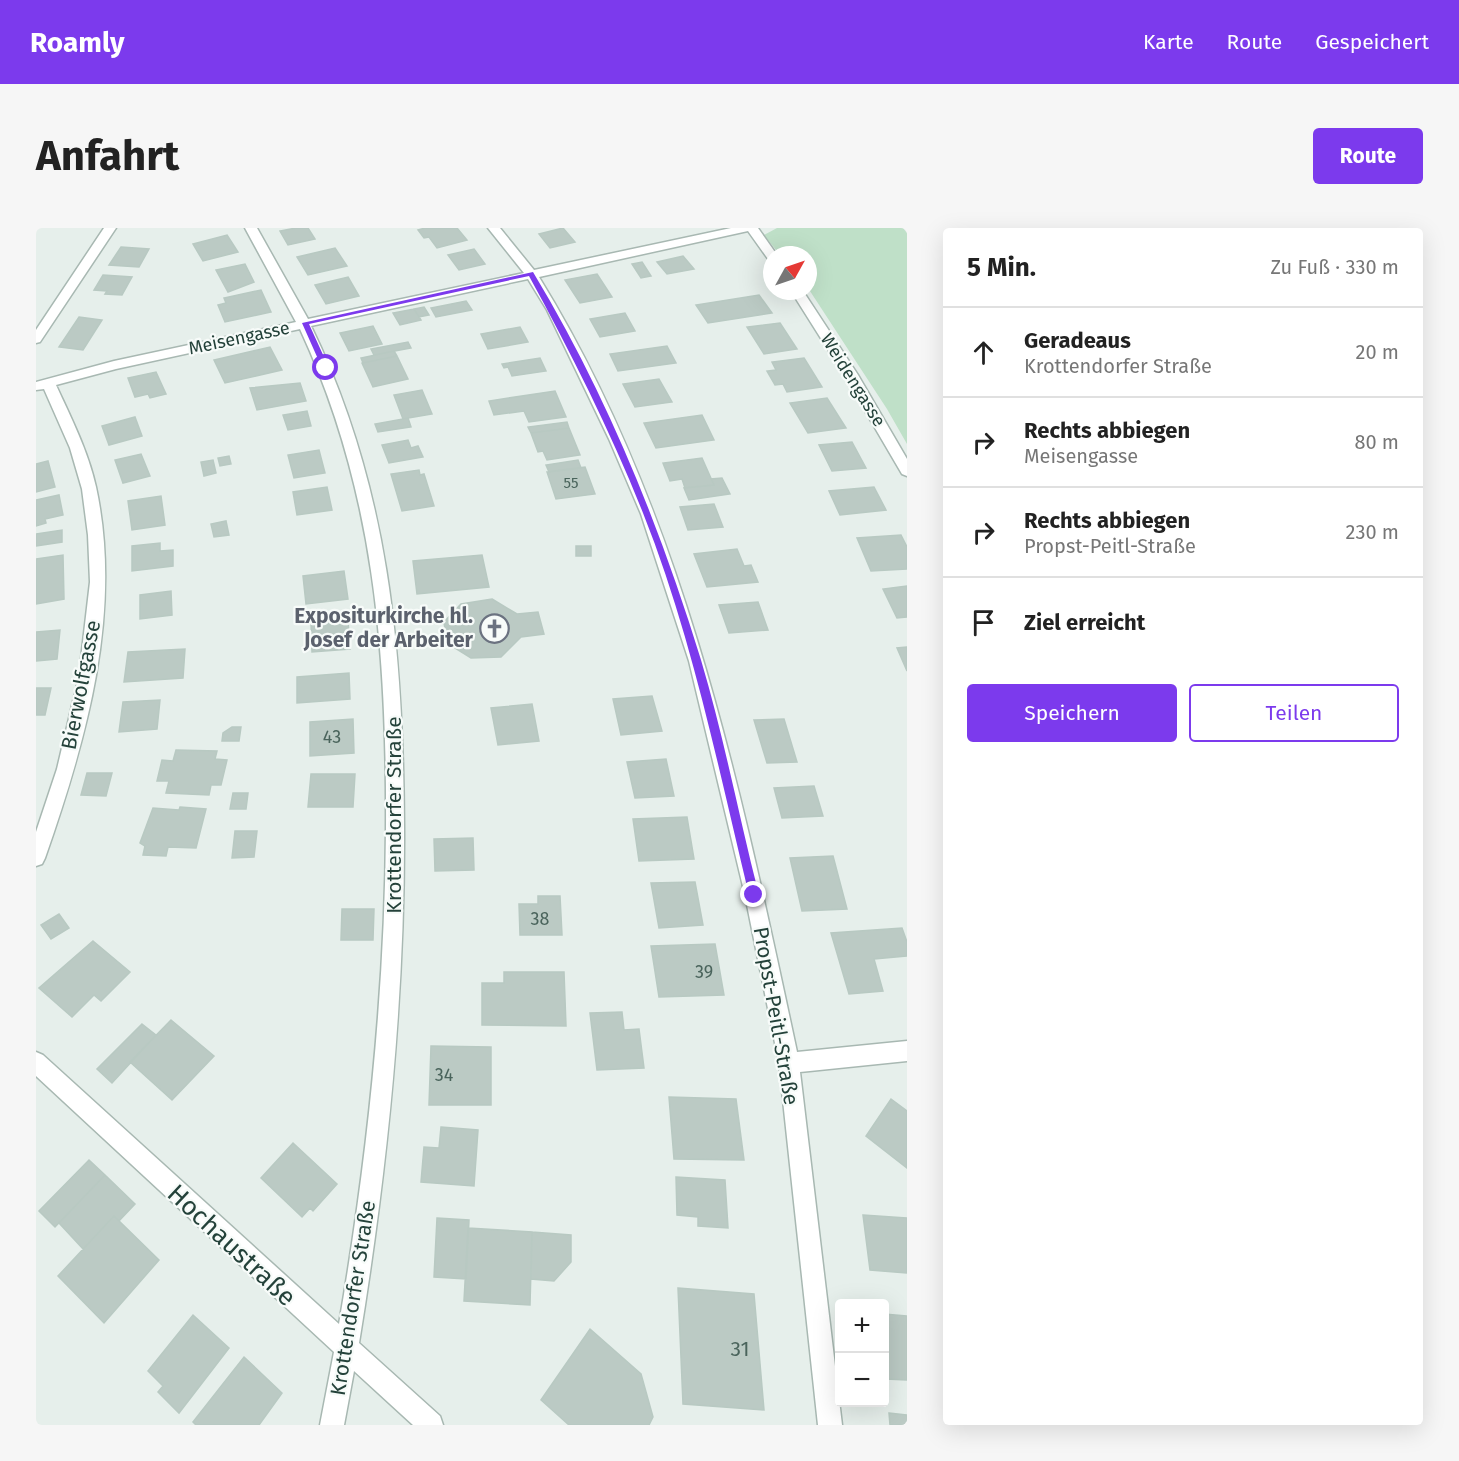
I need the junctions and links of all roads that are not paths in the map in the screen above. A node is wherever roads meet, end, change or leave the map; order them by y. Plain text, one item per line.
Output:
1 (110, 228) edge
2 (251, 228) edge
3 (494, 228) edge
4 (747, 228) edge
5 (752, 228) edge
6 (765, 246) edge
7 (531, 274) junction
8 (803, 300) edge
9 (306, 323) junction
10 (36, 339) edge
11 (42, 384) edge
12 (907, 471) edge
13 (36, 858) edge
14 (907, 1051) edge
15 (36, 1062) edge
16 (789, 1063) junction
17 (347, 1351) junction
18 (332, 1425) edge
19 (431, 1425) edge
20 (830, 1425) edge

1 - 10 street
2 - 9 street, Krottendorfer Straße
3 - 7 street, Propst-Peitl-Straße
4 - 7 street, Meisengasse
5 - 6 street
7 - 9 street, Meisengasse
7 - 16 street, Propst-Peitl-Straße
8 - 12 street, Weidengasse
9 - 11 street, Meisengasse
9 - 17 street, Krottendorfer Straße
11 - 13 street, Bierwolfgasse
14 - 16 street
15 - 17 street, Hochaustraße
16 - 20 street, Propst-Peitl-Straße
17 - 18 street, Krottendorfer Straße
17 - 19 street, Hochaustraße

